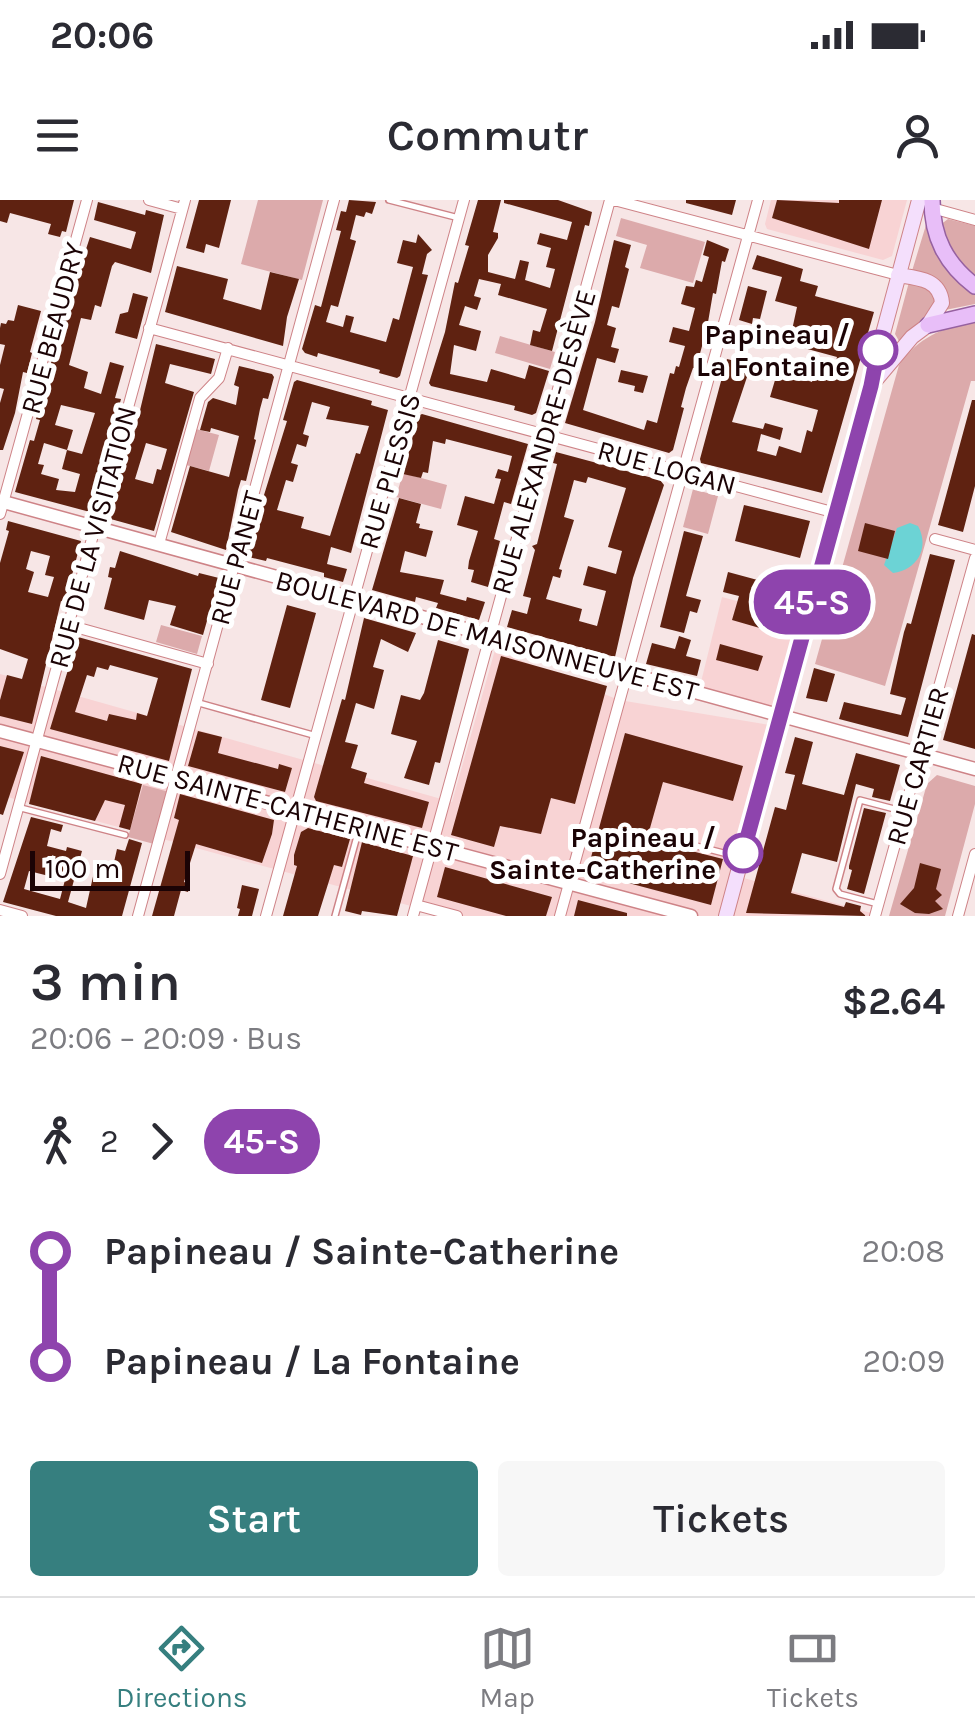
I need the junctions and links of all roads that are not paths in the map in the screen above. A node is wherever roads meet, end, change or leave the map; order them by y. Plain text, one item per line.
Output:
1 (87, 200) edge
2 (149, 200) edge
3 (334, 200) edge
4 (389, 200) edge
5 (464, 200) edge
6 (612, 200) edge
7 (758, 200) edge
8 (927, 203) edge
9 (184, 205) edge
10 (459, 218) junction
11 (975, 220) edge
12 (748, 236) junction
13 (898, 275) junction
14 (975, 286) edge
15 (975, 314) edge
16 (928, 326) junction
17 (149, 328) junction
18 (228, 348) junction
19 (288, 364) junction
20 (871, 386) junction
21 (410, 397) junction
22 (546, 433) junction
23 (682, 471) junction
24 (1, 506) edge
25 (836, 513) junction
26 (96, 526) junction
27 (936, 539) dead end
28 (159, 544) junction
29 (975, 550) edge
30 (975, 558) edge
31 (234, 565) junction
32 (353, 598) junction
33 (68, 625) junction
34 (490, 635) junction
35 (208, 664) junction
36 (626, 672) junction
37 (196, 702) junction
38 (782, 714) junction
39 (0, 731) edge
40 (316, 736) junction
41 (36, 740) junction
42 (921, 754) junction
43 (975, 769) edge
44 (176, 776) junction
45 (18, 807) junction
46 (296, 810) junction
47 (904, 811) junction
48 (360, 826) junction
49 (125, 834) dead end
50 (650, 834) dead end
51 (432, 846) junction
52 (975, 854) edge
53 (742, 858) junction
54 (0, 874) edge
55 (569, 882) junction
56 (0, 910) edge
57 (877, 910) edge
58 (414, 911) edge
59 (22, 916) edge
60 (138, 916) edge
61 (266, 916) edge
62 (334, 916) edge
63 (457, 916) edge
64 (560, 916) edge
65 (691, 916) edge
66 (726, 916) edge
67 (958, 916) edge

1 - 24 street, RUE BEAUDRY
2 - 9 street
3 - 19 street, RUE PANET
4 - 10 lane
5 - 10 street, RUE PLESSIS
6 - 12 street
6 - 22 street, RUE ALEXANDRE-DESÈVE
7 - 12 street
8 - 11 street
8 - 13 main road
8 - 14 main road
9 - 17 street, RUE DE LA VISITATION
10 - 21 street, RUE PLESSIS
12 - 13 street
12 - 23 street
13 - 16 main road
13 - 20 main road
15 - 16 main road
16 - 20 main road
17 - 18 street, RUE LOGAN
17 - 26 street, RUE DE LA VISITATION
18 - 19 street, RUE LOGAN
18 - 28 street
19 - 21 street, RUE LOGAN
19 - 31 street, RUE PANET
20 - 25 main road
21 - 22 street, RUE LOGAN
21 - 32 street, RUE PLESSIS
22 - 23 street, RUE LOGAN
22 - 34 street, RUE ALEXANDRE-DESÈVE
23 - 25 street, RUE LOGAN
23 - 36 street
24 - 26 street, BOULEVARD DE MAISONNEUVE EST
25 - 38 main road
26 - 28 street, BOULEVARD DE MAISONNEUVE EST
26 - 33 street, RUE DE LA VISITATION
27 - 29 street
28 - 31 street, BOULEVARD DE MAISONNEUVE EST
30 - 42 street, RUE CARTIER
31 - 32 street, BOULEVARD DE MAISONNEUVE EST
31 - 35 street, RUE PANET
32 - 34 street, BOULEVARD DE MAISONNEUVE EST
32 - 40 street, RUE PLESSIS
33 - 35 street
33 - 41 street, RUE DE LA VISITATION
34 - 36 street, BOULEVARD DE MAISONNEUVE EST
34 - 51 street, RUE ALEXANDRE-DESÈVE
35 - 37 street, RUE PANET
36 - 38 street, BOULEVARD DE MAISONNEUVE EST
36 - 55 street
37 - 40 lane
37 - 44 street, RUE PANET
38 - 42 street, BOULEVARD DE MAISONNEUVE EST
38 - 53 main road
39 - 41 street, RUE SAINTE-CATHERINE EST
40 - 46 street, RUE PLESSIS
41 - 44 street, RUE SAINTE-CATHERINE EST
41 - 45 street, RUE DE LA VISITATION
42 - 43 street, BOULEVARD DE MAISONNEUVE EST
42 - 47 street, RUE CARTIER
44 - 46 street, RUE SAINTE-CATHERINE EST
44 - 60 street, RUE PANET
45 - 49 lane
45 - 54 street, RUE DE LA VISITATION
46 - 48 street, RUE SAINTE-CATHERINE EST
46 - 61 street, RUE PLESSIS
47 - 57 street, RUE CARTIER
47 - 57 lane
48 - 51 street, RUE SAINTE-CATHERINE EST
48 - 62 lane
50 - 53 lane
51 - 55 street, RUE SAINTE-CATHERINE EST
51 - 58 street, RUE ALEXANDRE-DESÈVE
52 - 67 street
53 - 66 main road
55 - 64 street
55 - 65 street, RUE SAINTE-CATHERINE EST
56 - 59 street
58 - 63 street

